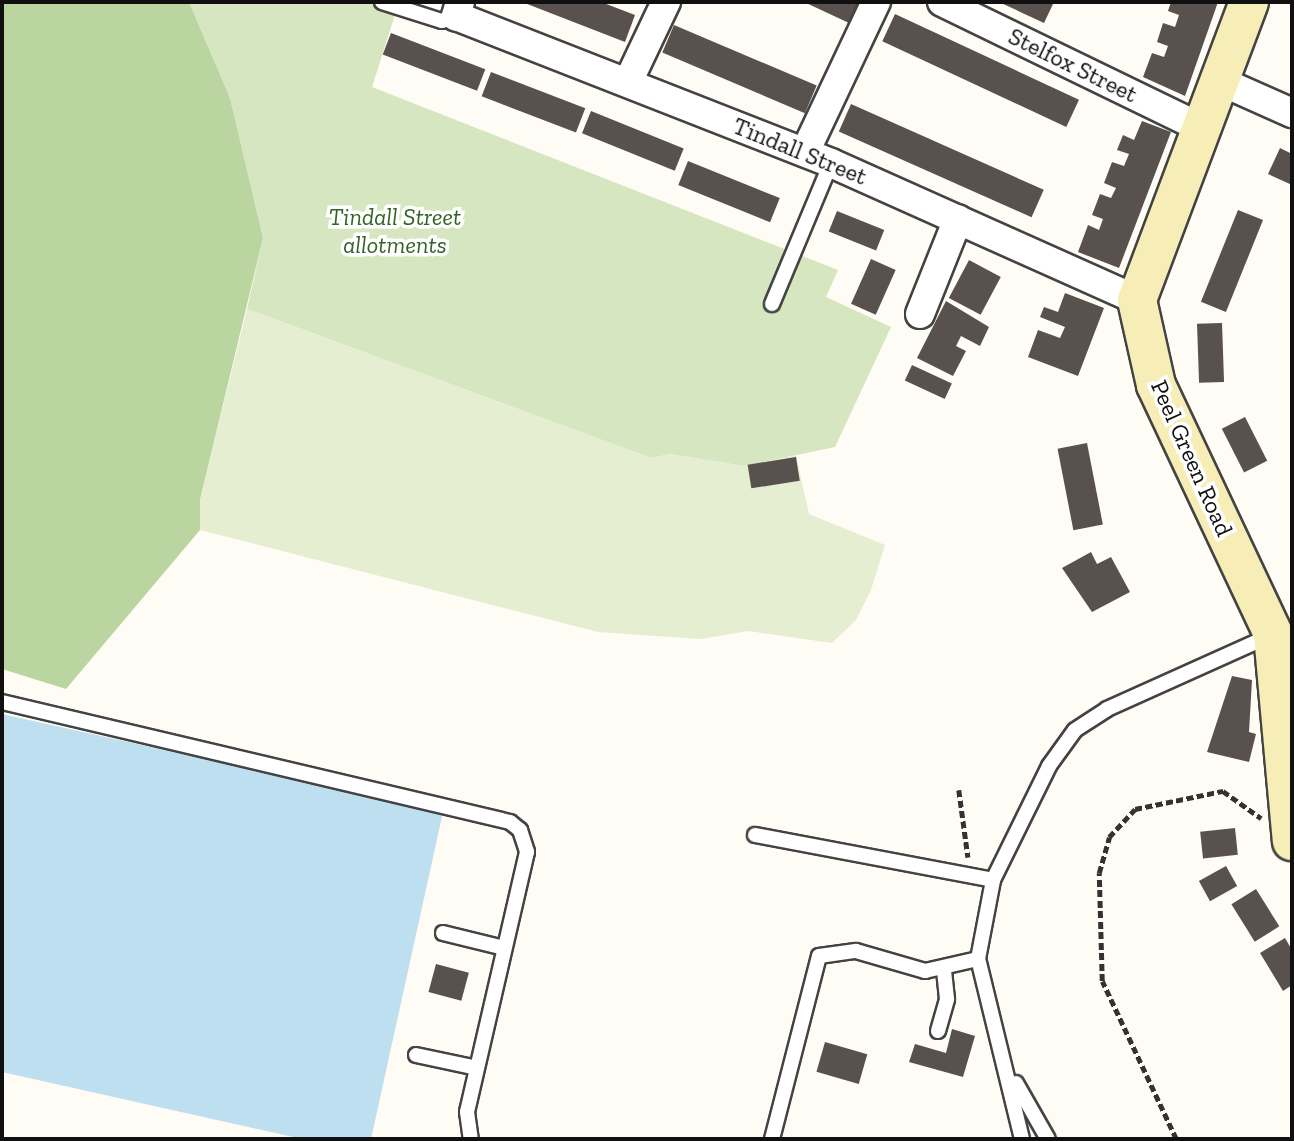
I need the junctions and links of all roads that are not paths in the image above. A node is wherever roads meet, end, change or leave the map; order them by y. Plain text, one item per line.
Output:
1 (382, 2) edge
2 (666, 2) edge
3 (876, 2) edge
4 (942, 2) edge
5 (1250, 2) edge
6 (458, 9) edge
7 (1220, 80) junction
8 (628, 82) junction
9 (1292, 113) edge
10 (1203, 129) junction
11 (805, 152) junction
12 (831, 163) junction
13 (958, 219) junction
14 (1137, 300) junction
15 (772, 304) dead end
16 (919, 313) dead end
17 (1273, 634) junction
18 (2, 702) edge
19 (755, 835) dead end
20 (1289, 836) edge
21 (993, 880) junction
22 (443, 933) dead end
23 (504, 948) junction
24 (978, 959) junction
25 (944, 970) junction
26 (938, 1031) dead end
27 (416, 1055) dead end
28 (1007, 1066) junction
29 (477, 1068) junction
30 (469, 1139) edge
31 (772, 1139) edge
32 (1022, 1139) edge
33 (1048, 1139) edge

1 - 6 lane
2 - 8 street
3 - 11 street
4 - 10 street, Stelfox Street
5 - 7 street
6 - 8 street, Tindall Street
7 - 9 street
7 - 10 street
8 - 11 street, Tindall Street
10 - 14 street
11 - 12 street, Tindall Street
12 - 13 street, Tindall Street
12 - 15 lane
13 - 14 street, Tindall Street
13 - 16 street
14 - 17 street, Peel Green Road
17 - 20 street, Peel Green Road
17 - 21 lane
18 - 23 lane
19 - 21 lane
21 - 24 lane
22 - 23 lane
23 - 29 lane
24 - 25 lane
24 - 28 lane
25 - 26 lane
25 - 31 lane
27 - 29 lane
28 - 32 lane
28 - 33 lane
29 - 30 lane

